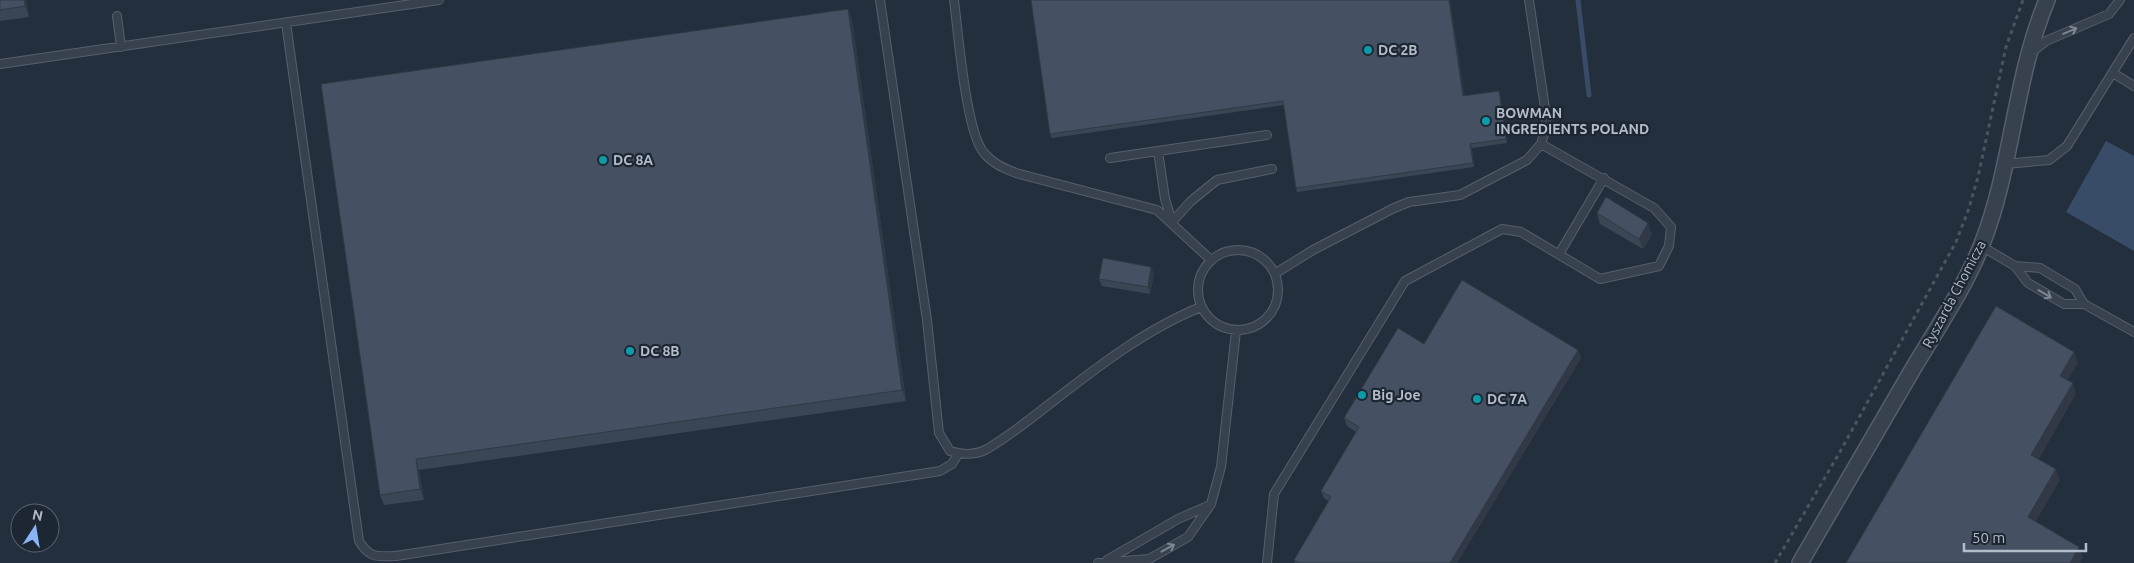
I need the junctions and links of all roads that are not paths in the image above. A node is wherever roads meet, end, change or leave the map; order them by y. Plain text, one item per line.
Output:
1 (439, 0) edge
2 (880, 0) edge
3 (954, 0) edge
4 (1529, 0) edge
5 (2047, 0) edge
6 (2120, 0) edge
7 (116, 16) dead end
8 (286, 22) junction
9 (2134, 38) edge
10 (121, 47) junction
11 (2028, 55) junction
12 (0, 64) edge
13 (2113, 73) junction
14 (2134, 86) edge
15 (1267, 135) dead end
16 (1542, 144) junction
17 (1158, 151) junction
18 (1110, 158) dead end
19 (2004, 164) junction
20 (1272, 169) dead end
21 (1604, 178) junction
22 (1172, 222) junction
23 (1981, 246) junction
24 (1559, 254) junction
25 (1212, 260) junction
26 (2016, 266) junction
27 (1276, 273) junction
28 (2084, 304) junction
29 (1201, 307) junction
30 (1236, 331) junction
31 (2134, 332) edge
32 (958, 454) junction
33 (1211, 504) junction
34 (1101, 562) edge
35 (1267, 563) edge
36 (1800, 563) edge

1 - 8 lane
2 - 32 lane
3 - 22 lane
4 - 16 lane
5 - 11 street, Ryszarda Chomicza
11 -> 6 lane
7 - 10 lane
8 - 10 lane
8 - 32 lane
9 - 13 lane
10 - 12 lane
11 - 19 street, Ryszarda Chomicza
13 - 14 lane
13 - 19 lane
15 - 17 lane
16 - 21 lane
16 - 27 lane
17 - 18 lane
17 - 22 lane
19 - 23 street, Ryszarda Chomicza
20 - 22 lane
21 - 24 lane
21 - 24 lane
22 - 25 lane
23 - 26 lane
23 - 36 street, Ryszarda Chomicza
24 - 35 lane
25 - 27 lane
25 - 29 lane
26 - 28 lane
26 -> 28 lane
27 - 30 lane
28 - 31 lane
29 - 30 lane
29 - 32 lane
30 - 33 lane
33 - 34 lane
34 -> 33 lane

